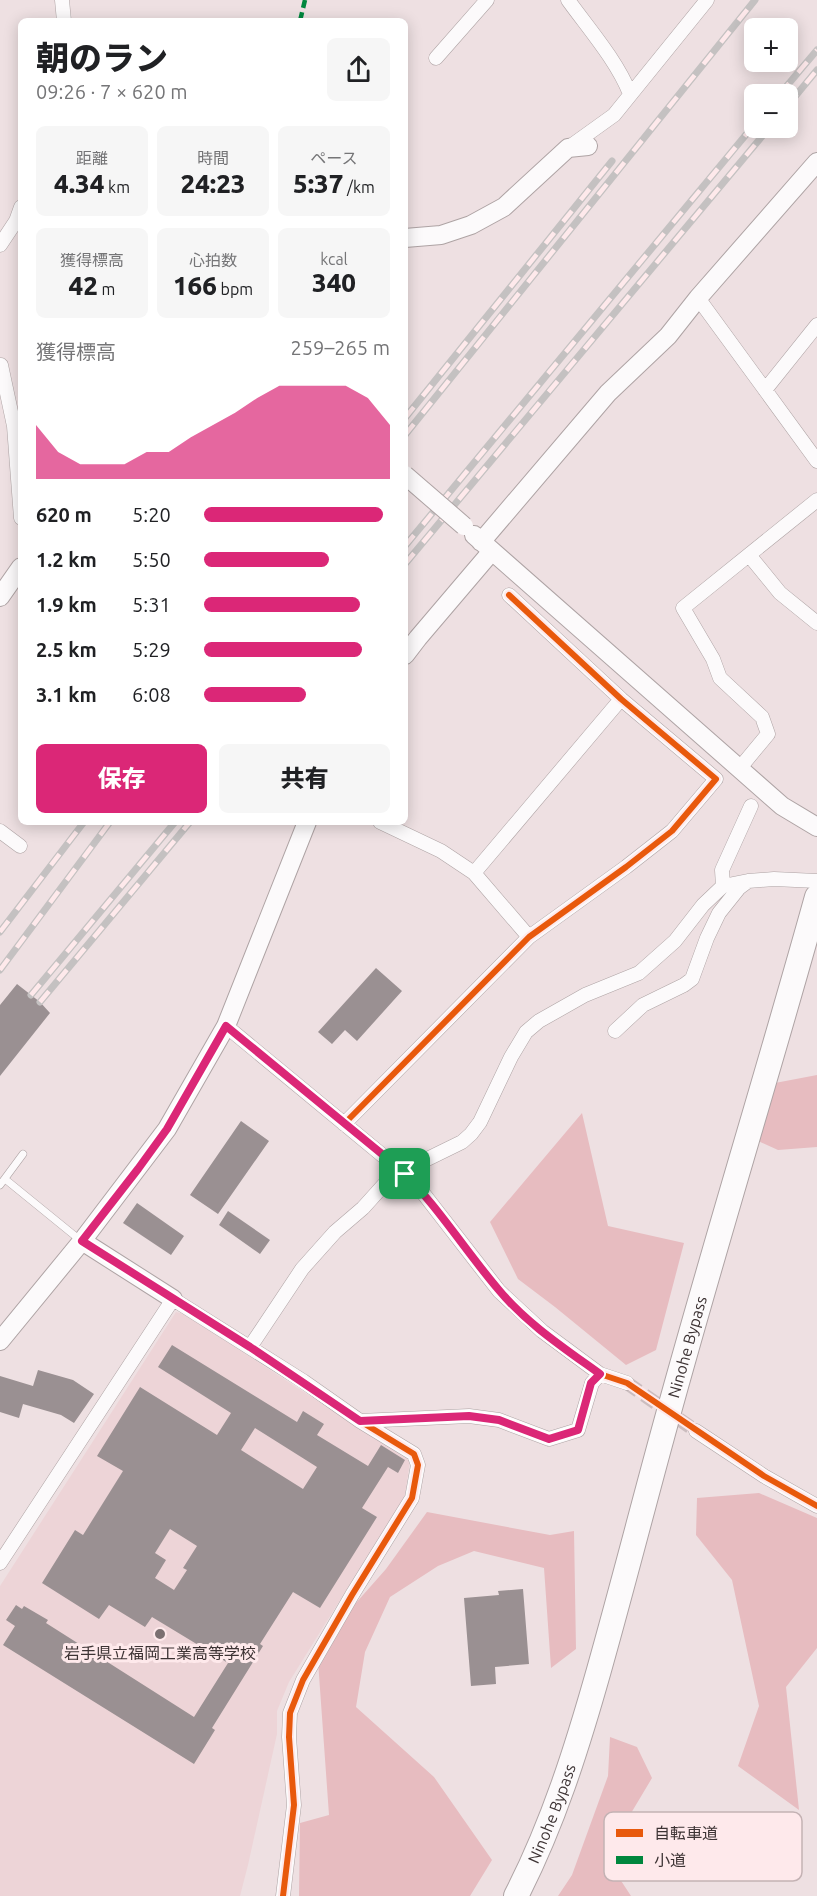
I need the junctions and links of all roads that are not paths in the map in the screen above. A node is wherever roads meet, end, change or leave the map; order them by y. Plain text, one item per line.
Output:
1 (62, 0) edge
2 (487, 0) edge
3 (568, 0) edge
4 (707, 0) edge
5 (64, 18) edge
6 (436, 58) dead end
7 (630, 94) junction
8 (588, 146) dead end
9 (568, 147) junction
10 (817, 162) edge
11 (18, 218) edge
12 (408, 238) edge
13 (0, 245) edge
14 (698, 298) junction
15 (817, 325) edge
16 (1, 365) edge
17 (765, 390) junction
18 (817, 460) edge
19 (408, 477) edge
20 (18, 479) edge
21 (817, 500) edge
22 (487, 546) junction
23 (749, 555) junction
24 (18, 571) edge
25 (509, 595) dead end
26 (0, 597) edge
27 (817, 623) edge
28 (408, 651) edge
29 (621, 699) junction
30 (740, 769) junction
31 (750, 807) dead end
32 (306, 825) edge
33 (386, 825) edge
34 (817, 827) edge
35 (0, 831) edge
36 (20, 846) dead end
37 (474, 873) junction
38 (748, 881) junction
39 (817, 881) edge
40 (723, 886) junction
41 (817, 897) edge
42 (529, 937) junction
43 (226, 1026) junction
44 (615, 1031) dead end
45 (344, 1124) junction
46 (23, 1154) dead end
47 (402, 1171) junction
48 (2, 1182) edge
49 (82, 1241) junction
50 (173, 1299) junction
51 (0, 1341) edge
52 (250, 1347) junction
53 (600, 1374) junction
54 (627, 1383) tunnel mouth
55 (360, 1421) junction
56 (696, 1431) tunnel mouth
57 (817, 1506) edge
58 (0, 1563) edge
59 (283, 1896) edge
60 (516, 1896) edge

1 - 5 street
2 - 6 street
3 - 7 street
4 - 7 street
7 - 9 street
8 - 9 street
9 - 12 street
10 - 14 street
11 - 13 street
14 - 17 street
14 - 22 street
15 - 17 street
16 - 20 street
17 - 18 street
19 - 22 street, bridge
21 - 23 street
22 - 28 street
22 - 30 street
23 - 27 street
23 - 30 street
24 - 26 street
25 - 29 street
29 - 37 street
29 - 42 street
30 - 34 street
31 - 40 street
32 - 43 street
33 - 37 street
35 - 36 street
37 - 42 street
38 - 39 street
38 - 40 street
38 - 44 street
40 - 47 street
41 - 60 highway, Ninohe Bypass
42 - 45 street
43 - 45 street
43 - 49 street
45 - 47 street
46 - 48 lane
47 - 52 street
47 - 53 street
48 - 49 lane
49 - 50 street
49 - 51 street
50 - 52 street
50 - 58 street
52 - 55 street
53 - 54 street
53 - 55 street
55 - 59 street
56 - 57 street

